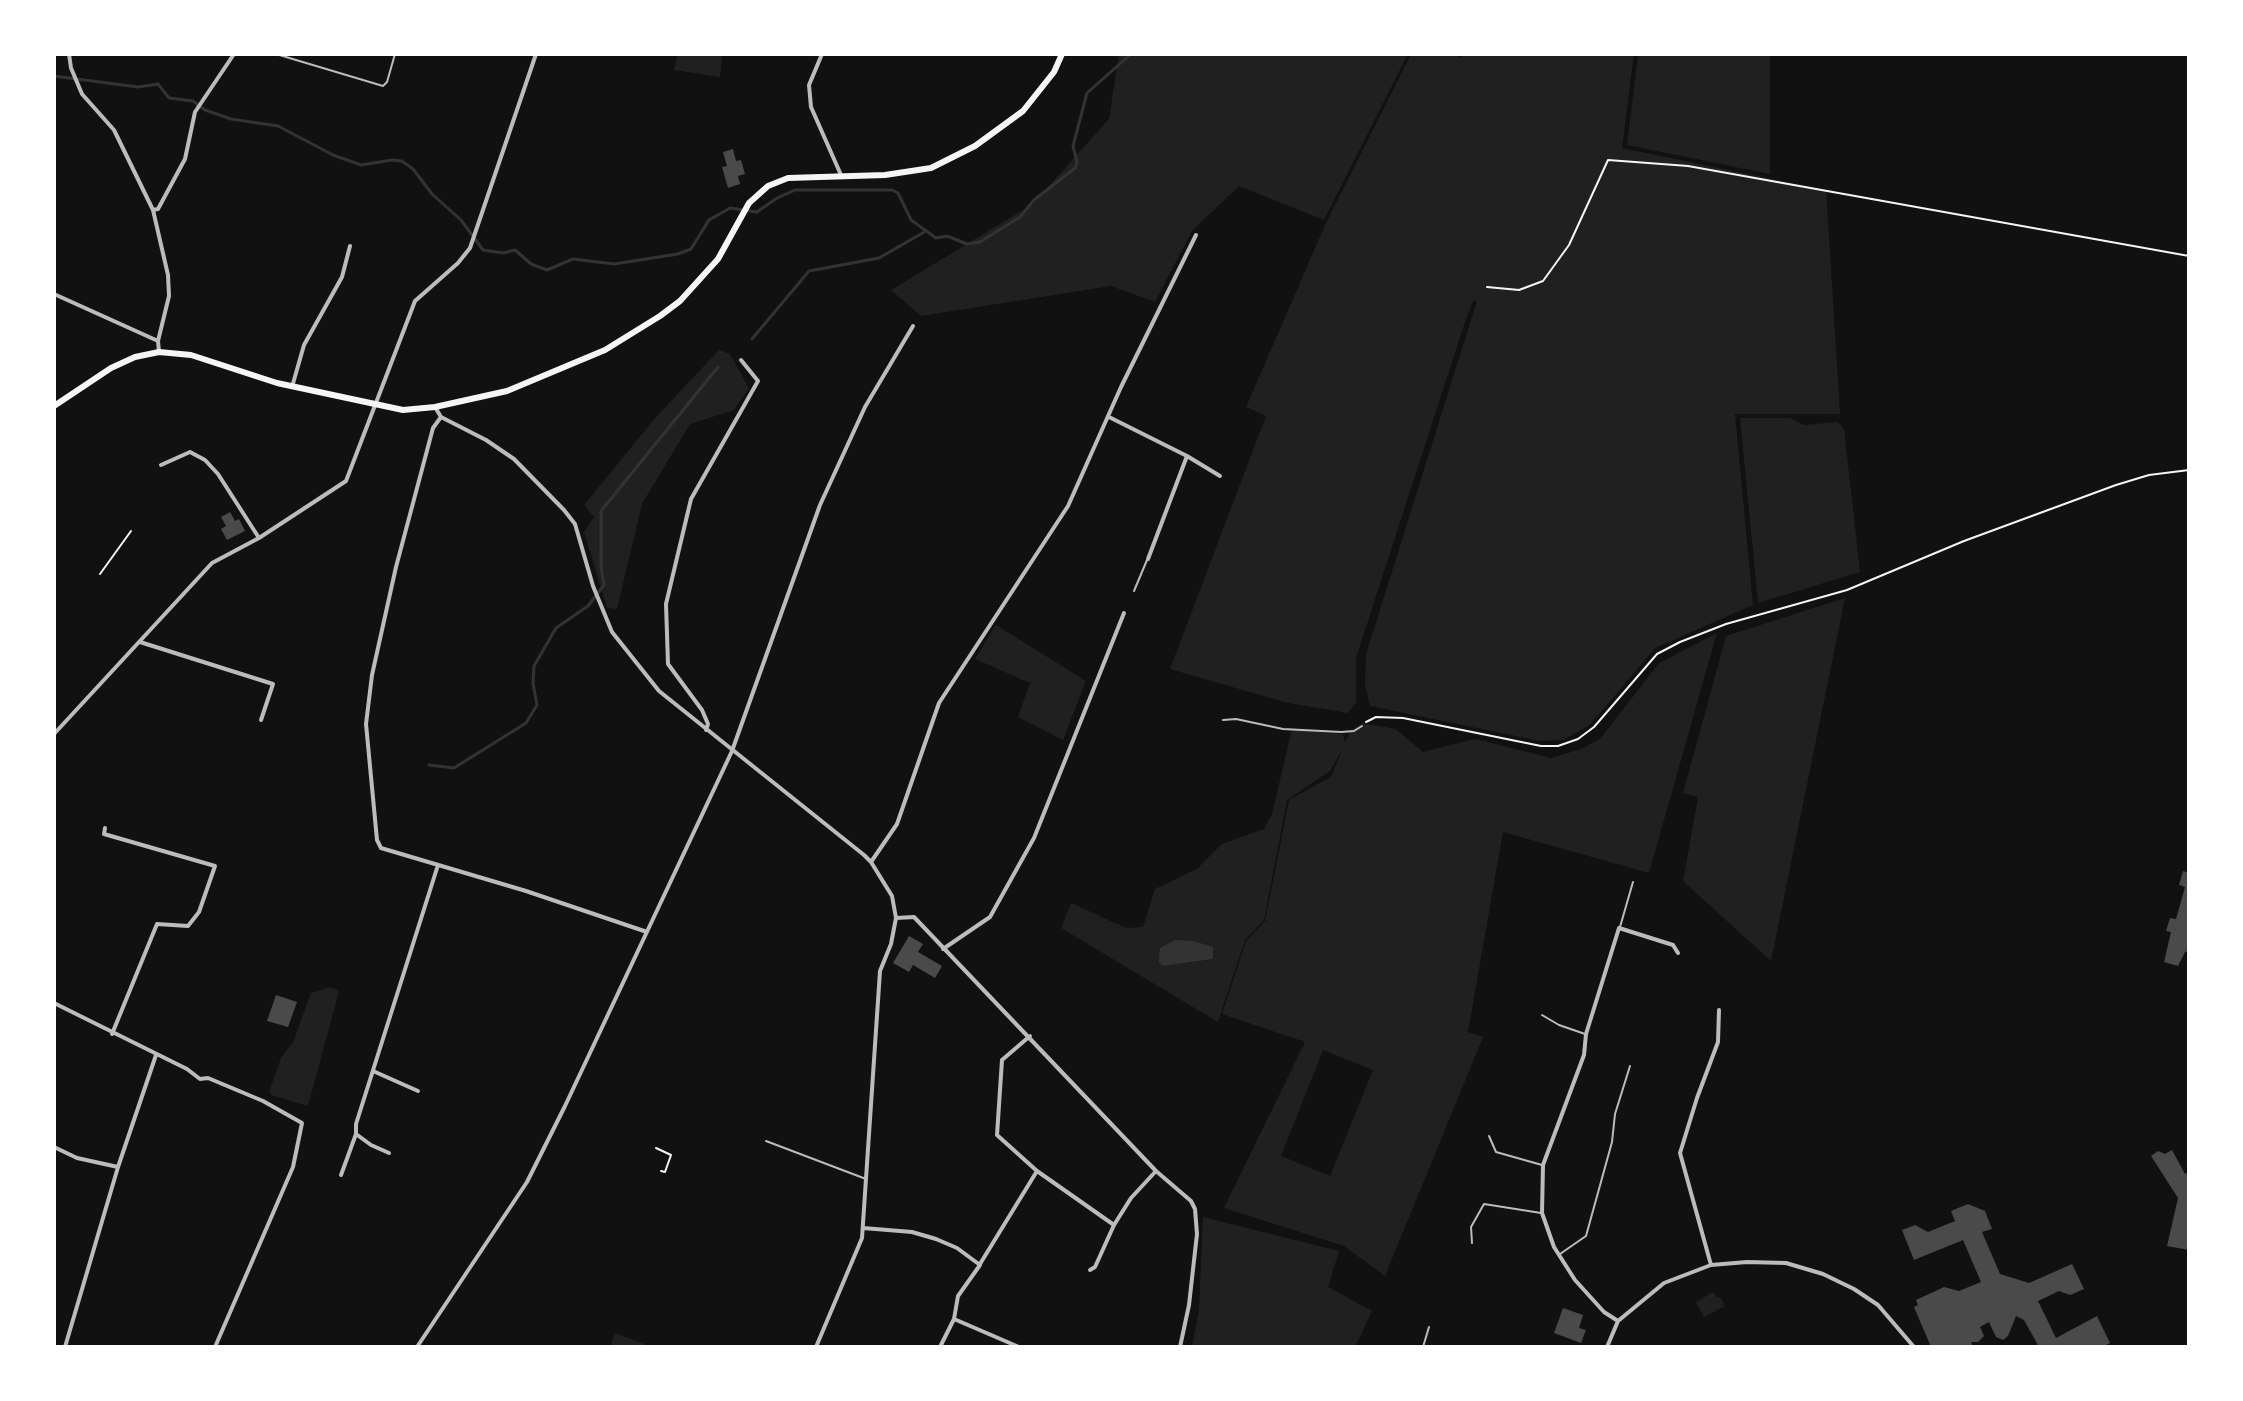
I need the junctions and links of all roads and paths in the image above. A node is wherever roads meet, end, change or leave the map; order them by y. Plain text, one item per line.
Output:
1 (69, 54) edge
2 (234, 54) edge
3 (276, 54) edge
4 (395, 54) edge
5 (536, 54) edge
6 (822, 54) edge
7 (1062, 54) edge
8 (841, 175) junction
9 (153, 210) junction
10 (1196, 235) dead end
11 (350, 246) dead end
12 (2189, 256) edge
13 (1487, 287) dead end
14 (54, 294) edge
15 (913, 326) dead end
16 (158, 341) junction
17 (159, 352) junction
18 (741, 360) dead end
19 (292, 387) junction
20 (375, 405) junction
21 (54, 406) edge
22 (435, 407) junction
23 (441, 417) junction
24 (1109, 417) junction
25 (1187, 456) junction
26 (161, 465) dead end
27 (2189, 470) edge
28 (1220, 476) dead end
29 (131, 531) dead end
30 (259, 538) junction
31 (1148, 559) joint
32 (100, 574) dead end
33 (1134, 591) dead end
34 (1124, 613) dead end
35 (140, 642) junction
36 (1371, 719) dead end
37 (261, 720) dead end
38 (1223, 720) dead end
39 (1362, 726) dead end
40 (706, 730) junction
41 (54, 734) edge
42 (732, 751) junction
43 (105, 828) dead end
44 (871, 862) junction
45 (438, 865) junction
46 (1633, 882) dead end
47 (896, 918) junction
48 (1619, 928) junction
49 (647, 932) junction
50 (943, 949) junction
51 (1678, 953) dead end
52 (54, 1003) edge
53 (1719, 1010) dead end
54 (1542, 1015) dead end
55 (112, 1034) junction
56 (1586, 1034) junction
57 (1030, 1036) junction
58 (156, 1055) junction
59 (1630, 1066) dead end
60 (373, 1071) junction
61 (418, 1091) dead end
62 (356, 1134) junction
63 (1489, 1136) dead end
64 (766, 1141) dead end
65 (54, 1147) edge
66 (656, 1148) dead end
67 (389, 1153) dead end
68 (1543, 1165) junction
69 (118, 1167) junction
70 (661, 1171) dead end
71 (1037, 1171) junction
72 (1156, 1171) junction
73 (341, 1175) dead end
74 (867, 1180) junction
75 (1542, 1213) junction
76 (1114, 1225) junction
77 (863, 1228) junction
78 (1472, 1243) dead end
79 (1559, 1254) junction
80 (980, 1265) junction
81 (1711, 1265) junction
82 (1090, 1270) dead end
83 (954, 1319) junction
84 (1618, 1321) junction
85 (1429, 1327) dead end
86 (65, 1347) edge
87 (215, 1347) edge
88 (417, 1347) edge
89 (816, 1347) edge
90 (940, 1347) edge
91 (1019, 1347) edge
92 (1180, 1347) edge
93 (1423, 1347) edge
94 (1607, 1347) edge
95 (1914, 1347) edge

1 - 9 street
2 - 9 street
3 - 4 lane
5 - 20 street
6 - 8 street
7 - 8 main road
8 - 22 main road
9 - 16 street
10 - 24 street
11 - 19 street
12 - 13 path
14 - 16 street
15 - 42 street
16 - 17 street
17 - 19 main road
17 - 21 main road
18 - 40 street
19 - 20 main road
20 - 22 main road
20 - 30 street
22 - 23 street
23 - 40 street
23 - 45 street
24 - 25 street
24 - 44 street
25 - 28 street
25 - 31 street
26 - 30 street
27 - 36 path
29 - 32 path
30 - 35 street
31 - 33 lane
34 - 50 street
35 - 37 street
35 - 41 street
38 - 39 lane
40 - 42 street
42 - 44 street
42 - 49 street
43 - 55 street
44 - 47 street
45 - 49 street
45 - 60 street
46 - 48 lane
47 - 50 street
47 - 74 street
48 - 51 street
48 - 56 street
49 - 88 street
50 - 57 street
52 - 55 street
53 - 81 street
54 - 56 lane
55 - 58 street
56 - 68 street
57 - 71 street
57 - 72 street
58 - 69 street
58 - 87 street
59 - 79 lane
60 - 61 street
60 - 62 street
62 - 67 street
62 - 73 street
63 - 68 lane
64 - 74 lane
65 - 69 street
66 - 70 path
68 - 75 street
69 - 86 street
71 - 76 street
71 - 80 street
72 - 76 street
72 - 92 street
74 - 77 street
75 - 78 lane
75 - 79 street
76 - 82 street
77 - 80 street
77 - 89 street
79 - 84 street
80 - 83 street
81 - 84 street
81 - 95 street
83 - 90 street
83 - 91 street
84 - 94 street
85 - 93 lane

